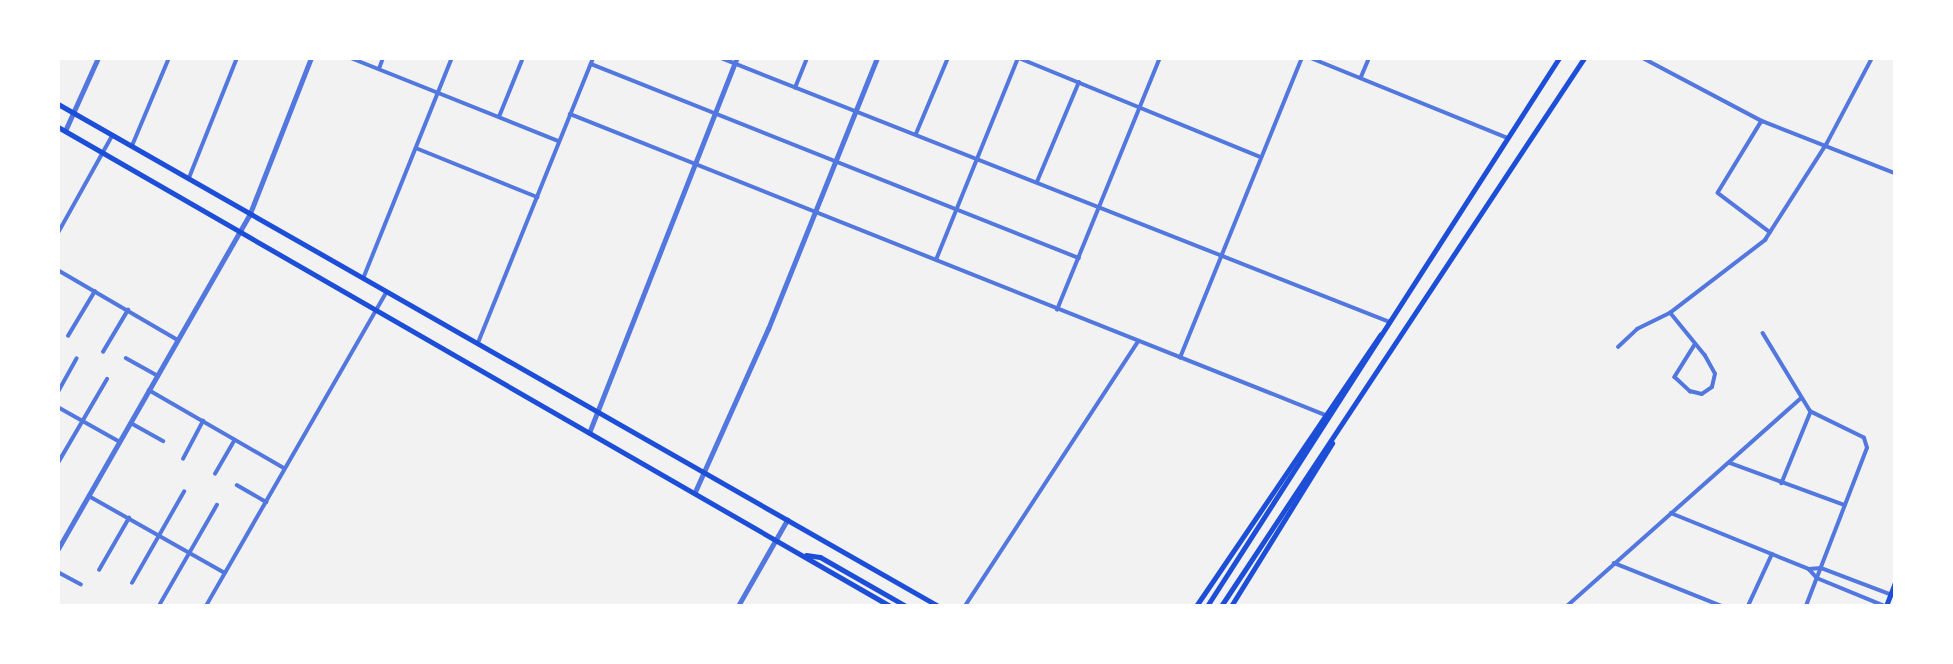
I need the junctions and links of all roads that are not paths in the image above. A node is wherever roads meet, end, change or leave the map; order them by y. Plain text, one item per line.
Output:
1 (98, 58) edge
2 (169, 58) edge
3 (237, 58) edge
4 (312, 58) edge
5 (351, 58) edge
6 (383, 58) edge
7 (452, 58) edge
8 (523, 58) edge
9 (593, 58) edge
10 (721, 58) edge
11 (807, 58) edge
12 (877, 58) edge
13 (948, 58) edge
14 (1019, 58) edge
15 (1160, 58) edge
16 (1302, 58) edge
17 (1311, 58) edge
18 (1369, 58) edge
19 (1559, 58) edge
20 (1584, 58) edge
21 (1643, 58) edge
22 (1872, 58) edge
23 (736, 61) edge
24 (591, 64) junction
25 (379, 69) junction
26 (1361, 77) junction
27 (1079, 82) junction
28 (795, 88) junction
29 (438, 92) junction
30 (58, 104) edge
31 (1139, 108) junction
32 (855, 111) junction
33 (75, 113) junction
34 (715, 113) junction
35 (570, 114) junction
36 (499, 117) junction
37 (1762, 121) junction
38 (58, 127) edge
39 (65, 131) junction
40 (916, 134) junction
41 (112, 136) junction
42 (1508, 138) junction
43 (559, 141) junction
44 (1826, 143) junction
45 (132, 147) junction
46 (416, 148) junction
47 (102, 152) junction
48 (978, 158) junction
49 (1260, 158) junction
50 (835, 159) junction
51 (693, 161) junction
52 (1895, 173) edge
53 (188, 180) junction
54 (1037, 182) junction
55 (538, 197) junction
56 (1100, 207) junction
57 (958, 210) junction
58 (815, 212) junction
59 (249, 216) junction
60 (1770, 232) junction
61 (58, 233) edge
62 (240, 234) junction
63 (1221, 257) junction
64 (1079, 258) junction
65 (936, 260) junction
66 (58, 270) edge
67 (363, 279) junction
68 (95, 291) junction
69 (386, 293) junction
70 (128, 310) junction
71 (1057, 310) junction
72 (374, 311) junction
73 (1670, 313) junction
74 (1388, 325) junction
75 (1763, 333) dead end
76 (68, 336) dead end
77 (178, 340) junction
78 (1138, 342) junction
79 (478, 343) junction
80 (1695, 345) junction
81 (1618, 348) dead end
82 (103, 352) dead end
83 (127, 358) dead end
84 (1180, 358) junction
85 (76, 359) dead end
86 (158, 376) junction
87 (107, 379) dead end
88 (149, 390) junction
89 (58, 392) edge
90 (1801, 398) junction
91 (58, 407) edge
92 (598, 410) junction
93 (1811, 412) junction
94 (1323, 414) junction
95 (82, 421) junction
96 (203, 421) junction
97 (131, 423) junction
98 (1339, 429) junction
99 (589, 433) junction
100 (234, 440) junction
101 (163, 441) dead end
102 (120, 442) junction
103 (183, 459) dead end
104 (58, 463) edge
105 (1730, 463) junction
106 (285, 468) junction
107 (706, 471) junction
108 (215, 474) dead end
109 (1783, 483) junction
110 (237, 485) dead end
111 (184, 492) dead end
112 (695, 492) junction
113 (89, 496) junction
114 (266, 502) junction
115 (217, 505) dead end
116 (1845, 505) junction
117 (1671, 513) junction
118 (129, 518) junction
119 (788, 519) junction
120 (160, 536) junction
121 (776, 539) junction
122 (58, 547) edge
123 (190, 553) junction
124 (1772, 554) junction
125 (803, 555) junction
126 (1614, 563) junction
127 (1821, 568) junction
128 (1810, 569) junction
129 (99, 570) dead end
130 (58, 572) edge
131 (226, 573) junction
132 (1817, 578) junction
133 (1895, 582) edge
134 (132, 583) dead end
135 (81, 584) dead end
136 (1893, 595) edge
137 (160, 604) dead end
138 (206, 606) edge
139 (738, 606) edge
140 (890, 606) edge
141 (906, 606) edge
142 (938, 606) edge
143 (965, 606) edge
144 (1196, 606) edge
145 (1208, 606) edge
146 (1221, 606) edge
147 (1231, 606) edge
148 (1567, 606) edge
149 (1722, 606) edge
150 (1748, 606) edge
151 (1806, 606) edge
152 (1885, 606) edge

1 - 33 street
2 - 45 street
3 - 53 street
4 - 59 street
5 - 25 street
6 - 25 street
7 - 29 street
8 - 36 street
9 - 24 street
10 - 23 street
11 - 28 street
12 - 32 street
13 - 40 street
14 - 27 street
14 - 48 street
15 - 31 street
16 - 49 street
17 - 26 street
18 - 26 street
19 - 42 main road
20 - 98 main road
21 - 37 street
22 - 44 street
23 - 28 street
23 - 34 street
24 - 34 street
24 - 35 street
25 - 29 street
26 - 42 street
27 - 31 street
27 - 54 street
28 - 32 street
29 - 36 street
29 - 46 street
30 - 33 main road
31 - 49 street
31 - 56 street
32 - 40 street
32 - 50 street
33 - 39 street
33 - 41 main road
34 - 50 street
34 - 51 street
35 - 43 street
35 - 51 street
36 - 43 street
37 - 44 street
37 - 60 street
38 - 39 main road
39 - 47 main road
40 - 48 street
41 - 45 main road
41 - 47 street
42 - 74 main road
43 - 55 street
44 - 52 street
44 - 60 street
45 - 53 main road
46 - 55 street
46 - 67 street
47 - 61 street
47 - 62 main road
48 - 54 street
48 - 57 street
49 - 63 street
50 - 57 street
50 - 58 street
51 - 58 street
51 - 92 street
53 - 59 main road
54 - 56 street
55 - 79 street
56 - 63 street
56 - 64 street
57 - 64 street
57 - 65 street
58 - 65 street
58 - 107 street
59 - 62 street
59 - 67 main road
60 - 73 street
62 - 72 main road
62 - 77 street
63 - 74 street
63 - 84 street
64 - 71 street
65 - 71 street
66 - 68 street
67 - 69 main road
68 - 70 street
68 - 76 street
69 - 72 street
69 - 79 main road
70 - 77 street
70 - 82 street
71 - 78 street
72 - 99 main road
72 - 106 street
73 - 80 street
73 - 81 street
74 - 94 main road
74 - 145 main road
75 - 90 street
77 - 86 street
78 - 84 street
78 - 143 street
79 - 92 main road
80 - 80 street
83 - 86 street
84 - 94 street
85 - 89 street
86 - 88 street
87 - 95 street
88 - 96 street
88 - 97 street
90 - 93 street
90 - 105 street
91 - 95 street
92 - 99 street
92 - 107 main road
93 - 109 street
93 - 116 street
94 - 144 main road
95 - 102 street
95 - 104 street
96 - 100 street
96 - 103 street
97 - 101 street
97 - 102 street
98 - 146 main road
98 - 147 main road
99 - 112 main road
100 - 106 street
100 - 108 street
102 - 113 street
105 - 109 street
105 - 117 street
106 - 114 street
107 - 112 street
107 - 119 main road
109 - 116 street
110 - 114 street
111 - 120 street
112 - 121 main road
113 - 118 street
113 - 122 street
114 - 131 street
115 - 123 street
116 - 127 street
117 - 124 street
117 - 126 street
118 - 120 street
118 - 129 street
119 - 121 street
119 - 142 main road
120 - 123 street
120 - 134 street
121 - 125 main road
121 - 139 street
123 - 131 street
123 - 137 street
124 - 128 street
124 - 150 street
125 - 140 main road
125 - 141 main road
126 - 148 street
126 - 149 street
127 - 128 street
127 - 132 street
127 - 136 street
128 - 132 street
130 - 135 street
131 - 138 street
132 - 151 street
132 - 152 street
133 - 136 main road
136 - 152 main road

